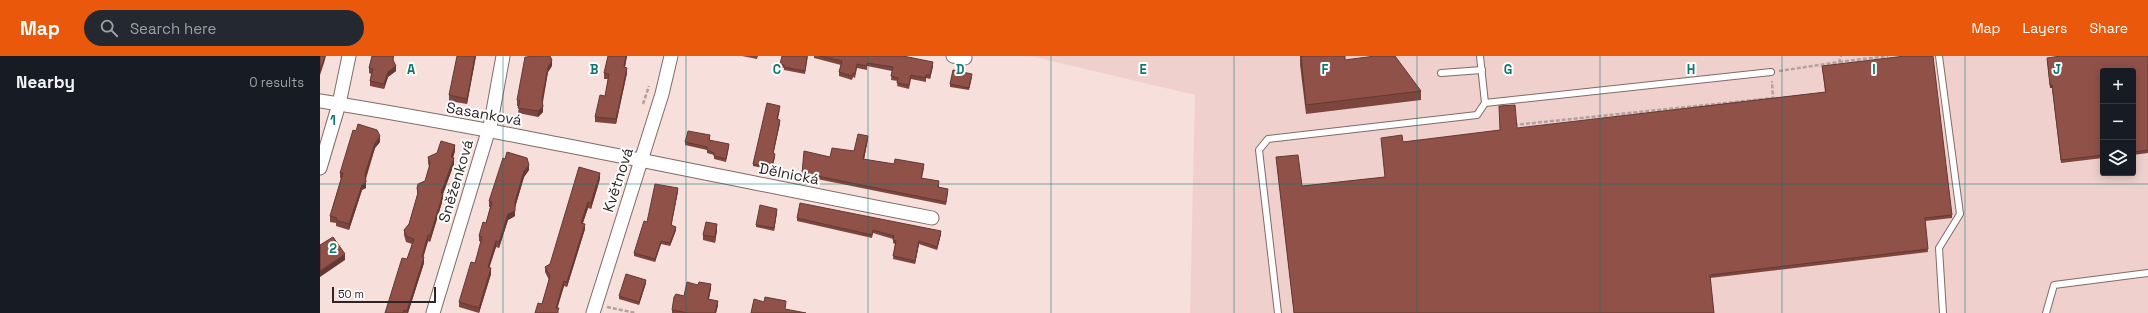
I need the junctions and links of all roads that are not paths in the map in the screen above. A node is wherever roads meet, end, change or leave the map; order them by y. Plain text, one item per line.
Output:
1 (349, 56) edge
2 (503, 56) edge
3 (671, 56) edge
4 (1480, 56) edge
5 (1939, 56) edge
6 (1482, 70) junction
7 (1771, 72) road end
8 (1441, 73) dead end
9 (320, 101) edge
10 (1485, 102) junction
11 (339, 104) junction
12 (488, 131) junction
13 (642, 160) junction
14 (320, 168) edge
15 (932, 218) dead end
16 (2148, 273) edge
17 (433, 313) edge
18 (593, 313) edge
19 (1278, 313) edge
20 (1943, 313) edge
21 (2046, 313) edge

1 - 11 street
2 - 12 street, Sněženková
3 - 13 street, Květnová
4 - 6 lane
5 - 20 lane
6 - 8 lane
6 - 10 lane
7 - 10 lane
9 - 11 street, Sasanková
10 - 19 lane
11 - 12 street, Sasanková
11 - 14 street
12 - 13 street, Sasanková
12 - 17 street, Sněženková
13 - 15 street, Dělnická
13 - 18 street, Květnová
16 - 21 lane

